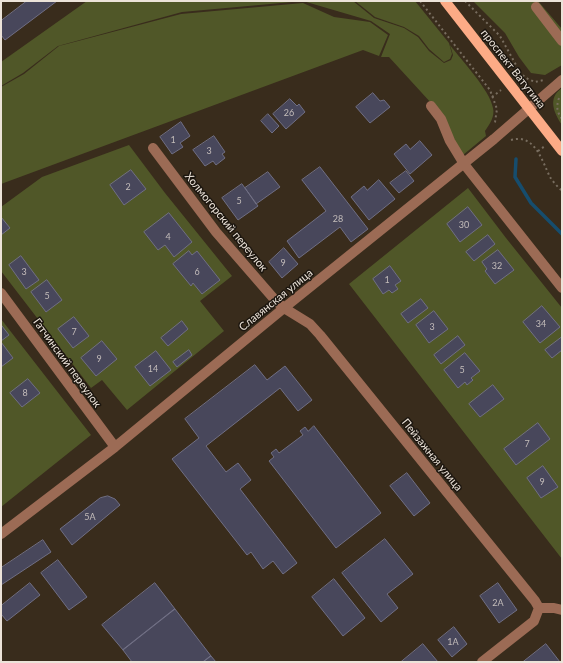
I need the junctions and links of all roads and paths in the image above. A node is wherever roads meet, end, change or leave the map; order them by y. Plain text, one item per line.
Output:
1 (420, 1) edge
2 (465, 1) edge
3 (447, 3) edge
4 (536, 7) dead end
5 (562, 41) edge
6 (548, 78) dead end
7 (562, 80) edge
8 (561, 93) edge
9 (431, 106) dead end
10 (528, 109) junction
11 (562, 119) edge
12 (492, 127) dead end
13 (506, 142) dead end
14 (153, 148) dead end
15 (562, 151) edge
16 (464, 164) junction
17 (562, 191) edge
18 (562, 288) edge
19 (1, 293) edge
20 (284, 308) junction
21 (114, 447) junction
22 (1, 534) edge
23 (539, 608) junction
24 (562, 610) edge
25 (482, 662) edge

1 - 12 path
2 - 6 path
3 - 10 main road, проспект Ватутина
4 - 5 street
7 - 10 street, Славянская улица
8 - 11 path
9 - 16 street
10 - 15 main road, проспект Ватутина
10 - 16 street, Славянская улица
13 - 17 path
14 - 20 street, Холмогорский переулок
16 - 18 street
16 - 20 street, Славянская улица
19 - 21 street, Гатчинский переулок
20 - 21 street, Славянская улица
20 - 23 street, Пейзажная улица
21 - 22 street, Славянская улица
23 - 24 street
23 - 25 street

